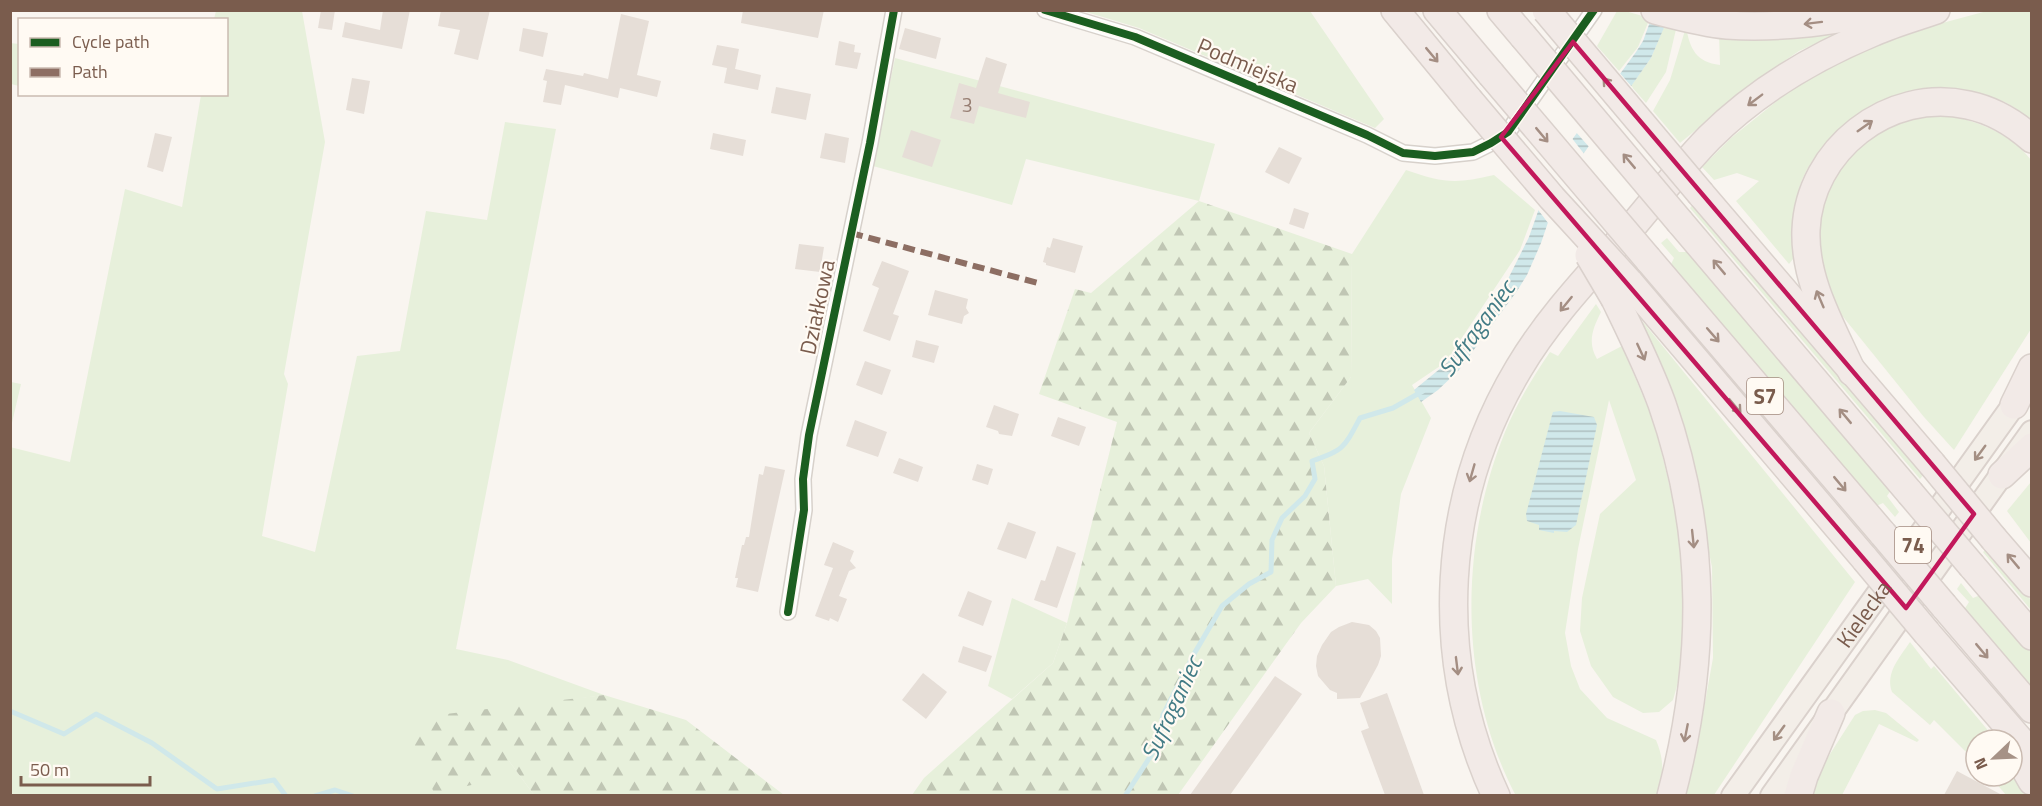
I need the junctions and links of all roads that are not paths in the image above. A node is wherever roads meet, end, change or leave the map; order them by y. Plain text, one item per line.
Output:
1 (894, 10) edge
2 (1046, 10) edge
3 (1395, 10) edge
4 (1437, 10) edge
5 (1501, 10) edge
6 (1546, 10) edge
7 (1594, 10) edge
8 (1655, 10) edge
9 (1892, 10) edge
10 (1936, 10) edge
11 (2031, 139) edge
12 (1622, 291) junction
13 (2031, 368) edge
14 (1852, 372) junction
15 (2031, 380) edge
16 (2014, 405) junction
17 (2031, 432) edge
18 (2031, 447) edge
19 (2001, 475) junction
20 (2031, 583) edge
21 (788, 612) dead end
22 (2031, 636) edge
23 (1989, 704) junction
24 (2031, 709) edge
25 (1831, 713) junction
26 (2002, 728) edge
27 (2031, 754) edge
28 (1496, 795) edge
29 (1671, 795) edge
30 (1733, 795) edge
31 (1772, 795) edge
32 (1798, 795) edge

1 - 21 street, Działkowa
2 - 7 street, Podmiejska
3 -> 12 highway, bridge
4 -> 24 highway, S7, bridge
22 -> 5 highway, S7, bridge
14 -> 6 highway, bridge
9 -> 8 highway
10 -> 28 highway
14 -> 11 highway
12 -> 23 highway, bridge
12 -> 29 highway
13 - 16 highway
20 -> 14 highway, bridge
15 - 16 main road, 74
16 -> 30 main road, Kielecka / 74
17 - 19 main road, 74
18 - 19 highway
19 - 25 main road, Kielecka / 74
23 - 26 highway
23 - 27 highway
25 - 31 main road, 74
25 - 32 highway

